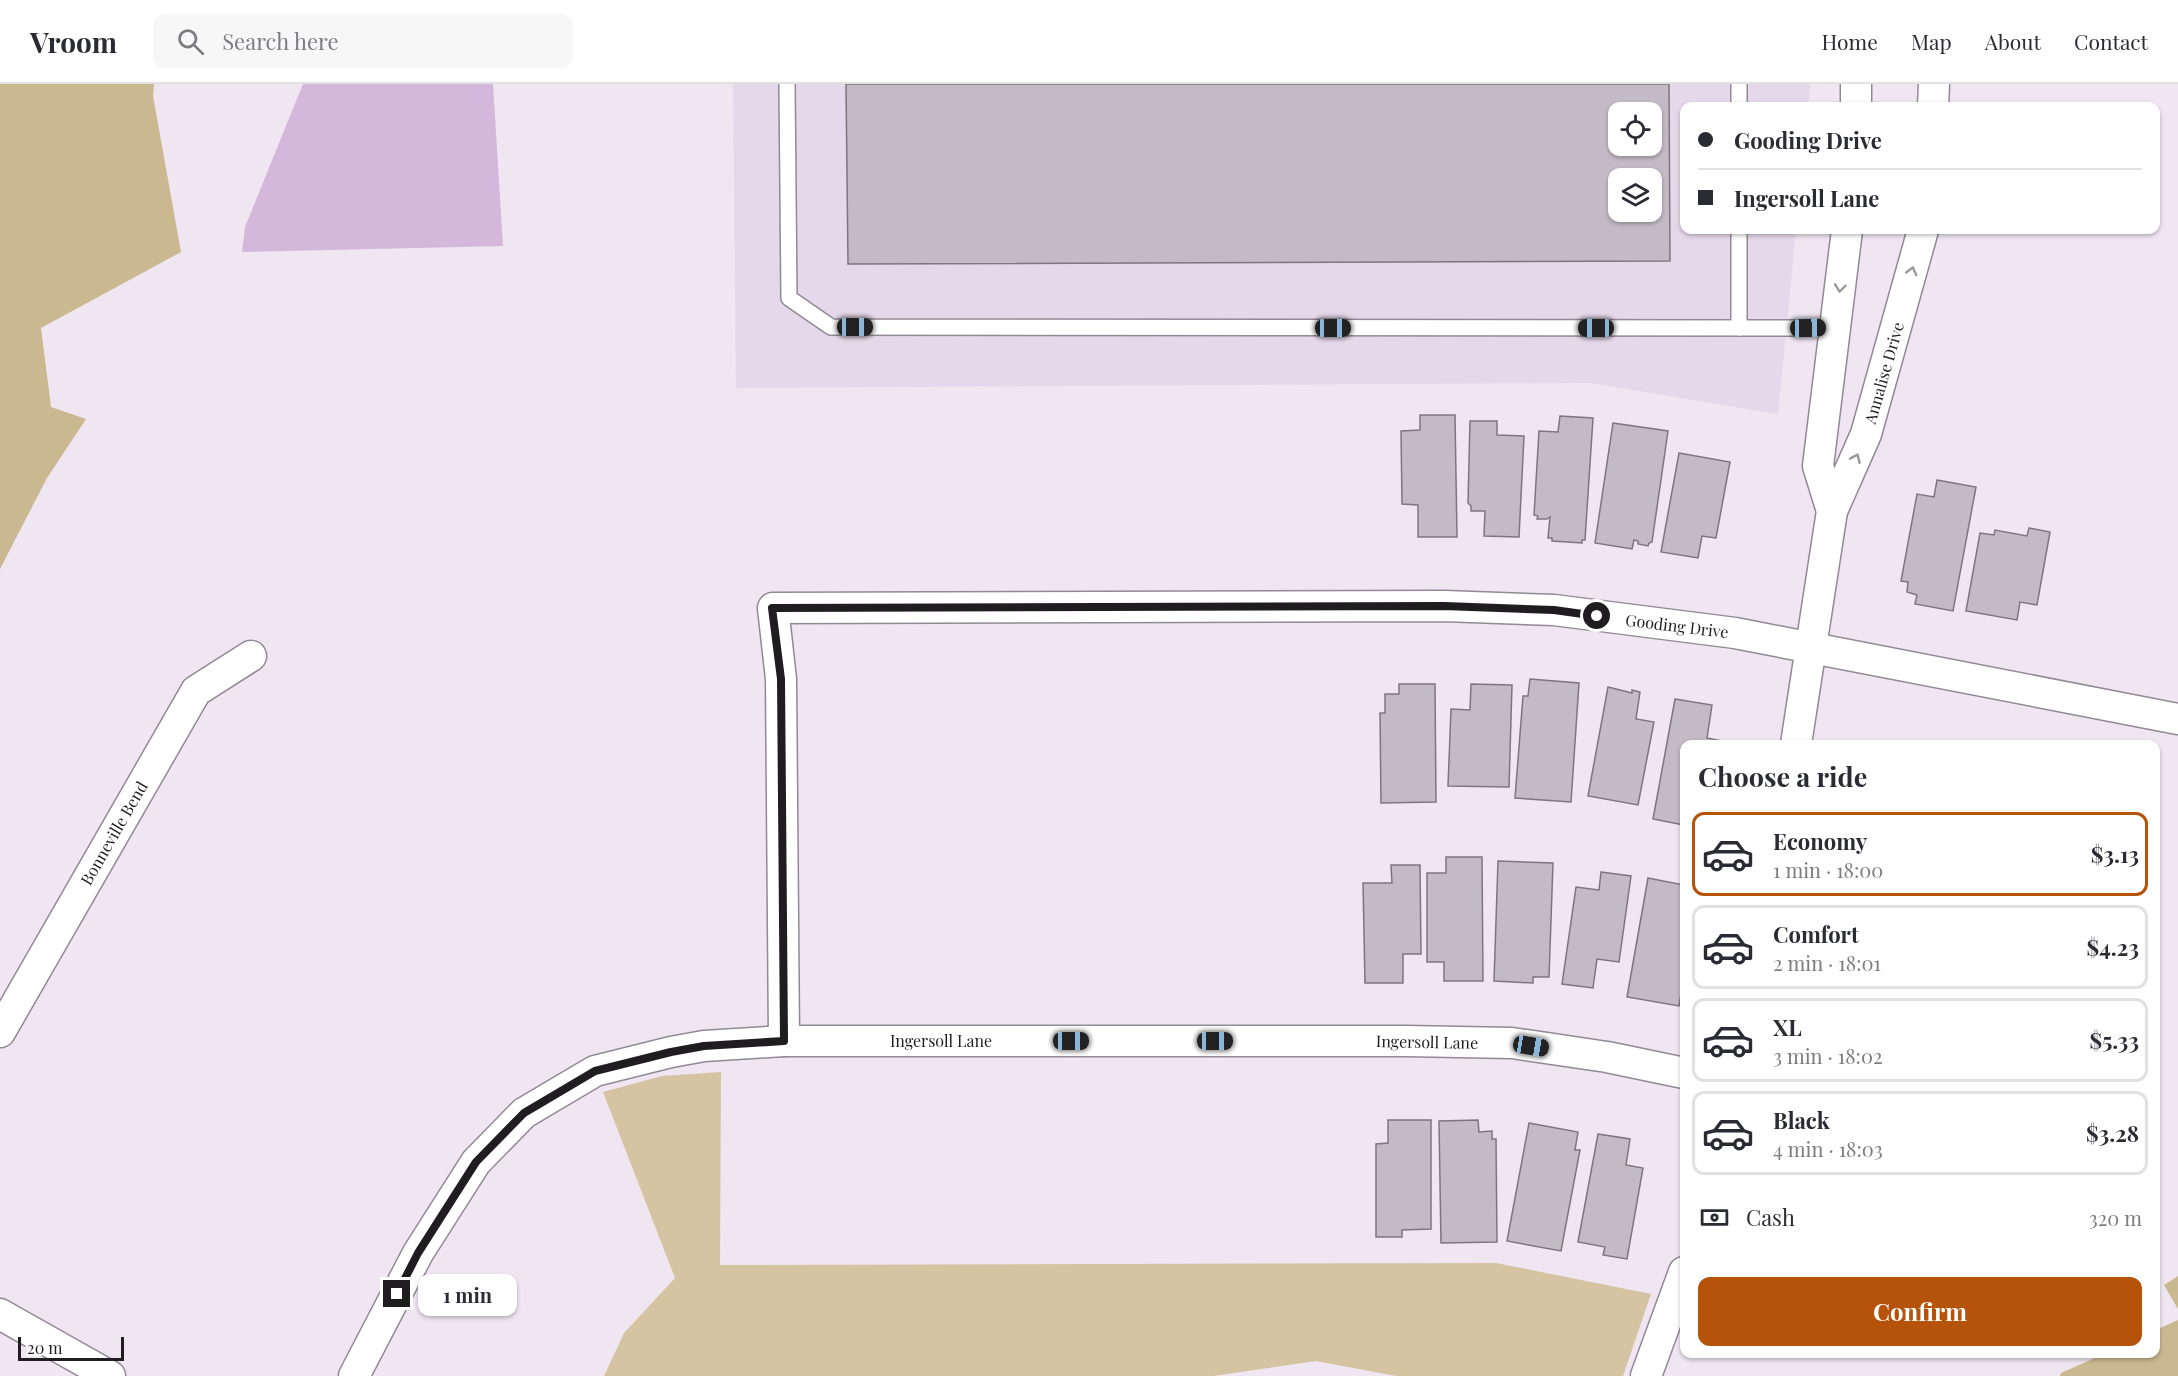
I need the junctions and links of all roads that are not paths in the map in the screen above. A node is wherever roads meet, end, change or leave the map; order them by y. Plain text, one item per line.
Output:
1 (787, 84) edge
2 (1739, 84) edge
3 (1856, 84) edge
4 (1934, 84) edge
5 (1739, 102) edge
6 (1856, 102) edge
7 (1933, 102) edge
8 (1739, 234) edge
9 (1847, 234) edge
10 (1922, 234) edge
11 (1739, 328) junction
12 (1835, 328) junction
13 (1832, 511) junction
14 (1812, 649) junction
15 (251, 656) dead end
16 (2178, 719) edge
17 (1797, 740) edge
18 (0, 1032) edge
19 (784, 1041) junction
20 (1680, 1072) edge
21 (1680, 1283) edge
22 (0, 1314) edge
23 (110, 1376) edge
24 (354, 1376) edge
25 (1646, 1376) edge

1 - 11 lane
2 - 5 lane
3 - 6 street
4 - 7 street
8 - 11 lane
9 -> 12 street, Annalise Drive
13 -> 10 street, Annalise Drive
11 - 12 lane
12 - 13 street, Annalise Drive
13 - 14 street, Annalise Drive
14 - 16 street, Gooding Drive
14 - 17 street, Annalise Drive
14 - 19 street, Gooding Drive
15 - 18 street, Bonneville Bend
19 - 20 street, Ingersoll Lane
19 - 24 street, Ingersoll Lane
21 - 25 street
22 - 23 street

